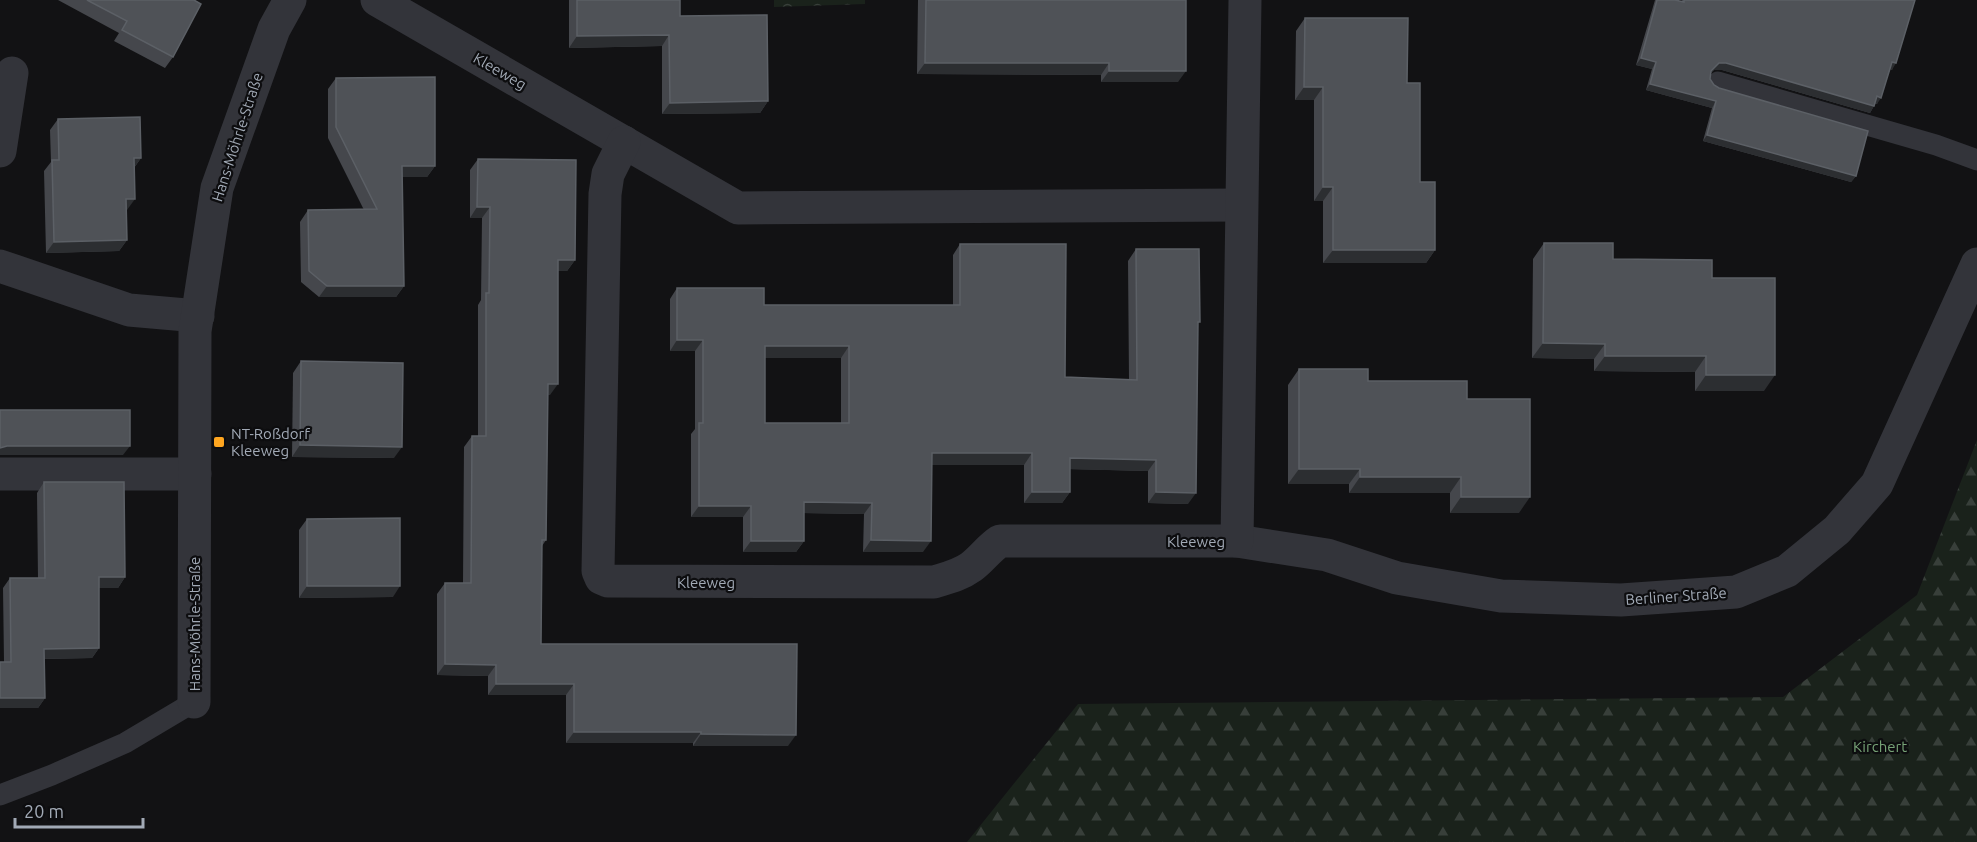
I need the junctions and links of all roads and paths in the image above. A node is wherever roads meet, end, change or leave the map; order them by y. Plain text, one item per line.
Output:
1 (290, 0) edge
2 (377, 0) edge
3 (1245, 0) edge
4 (12, 73) dead end
5 (1718, 82) dead end
6 (624, 142) junction
7 (0, 151) edge
8 (1977, 160) edge
9 (1241, 205) junction
10 (1977, 264) edge
11 (0, 266) edge
12 (198, 316) junction
13 (0, 474) edge
14 (195, 474) junction
15 (1237, 541) junction
16 (194, 702) joint
17 (0, 795) edge

1 - 12 street, Hans-Möhrle-Straße
2 - 6 street, Kleeweg
3 - 9 street
4 - 7 street
5 - 8 lane
6 - 9 street, Kleeweg
6 - 15 street, Kleeweg
9 - 15 street
10 - 15 street, Berliner Straße
11 - 12 street
12 - 14 street, Hans-Möhrle-Straße
13 - 14 street
14 - 16 street, Hans-Möhrle-Straße
16 - 17 lane, Hans-Möhrle-Straße

